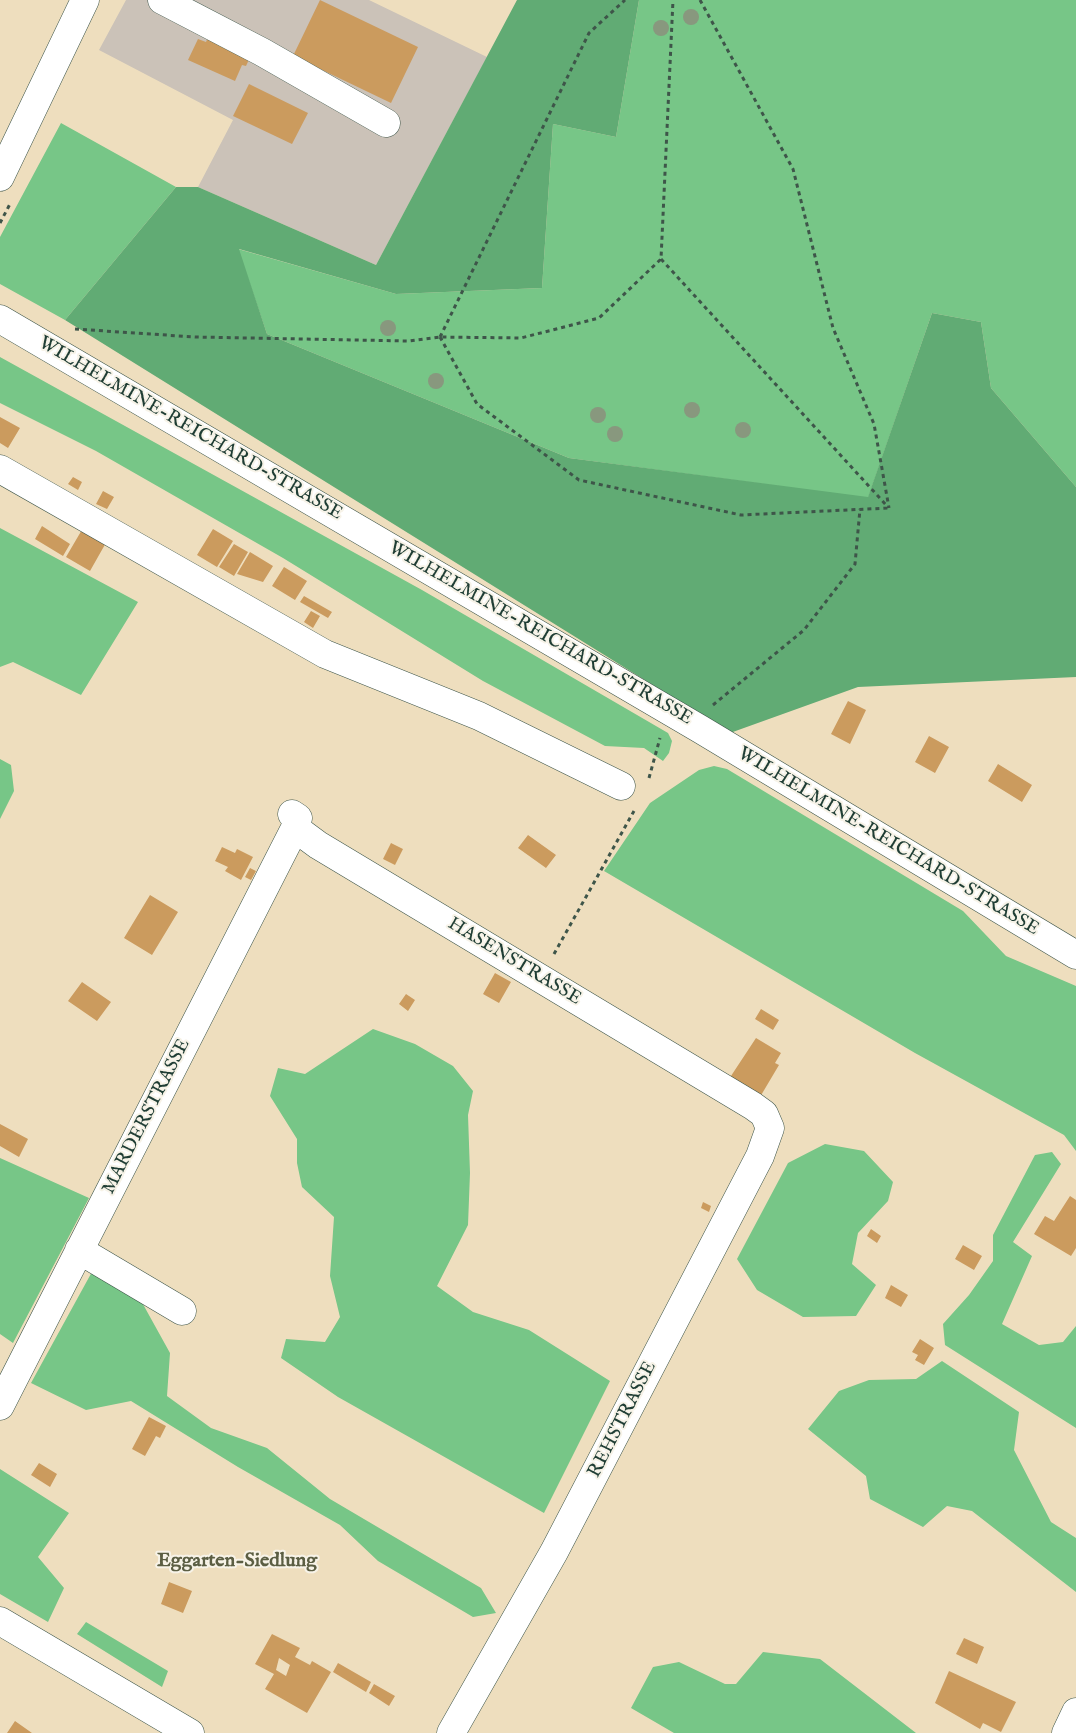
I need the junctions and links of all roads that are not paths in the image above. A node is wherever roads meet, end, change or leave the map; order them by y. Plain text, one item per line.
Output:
1 (162, 0) edge
2 (81, 1) edge
3 (386, 123) dead end
4 (0, 177) edge
5 (0, 319) edge
6 (0, 469) edge
7 (629, 797) road end
8 (292, 819) joint
9 (1076, 955) edge
10 (753, 1106) joint
11 (79, 1250) junction
12 (182, 1311) dead end
13 (0, 1406) edge
14 (0, 1621) edge
15 (1076, 1712) edge
16 (190, 1733) edge
17 (451, 1733) edge
18 (1066, 1733) edge

1 - 3 street
2 - 4 street
5 - 9 street, WILHELMINE-REICHARD-STRASSE
6 - 7 street
8 - 10 street, HASENSTRASSE
8 - 11 street, MARDERSTRASSE
10 - 17 street, REHSTRASSE
11 - 12 street
11 - 13 street, MARDERSTRASSE
14 - 16 street
15 - 18 street

